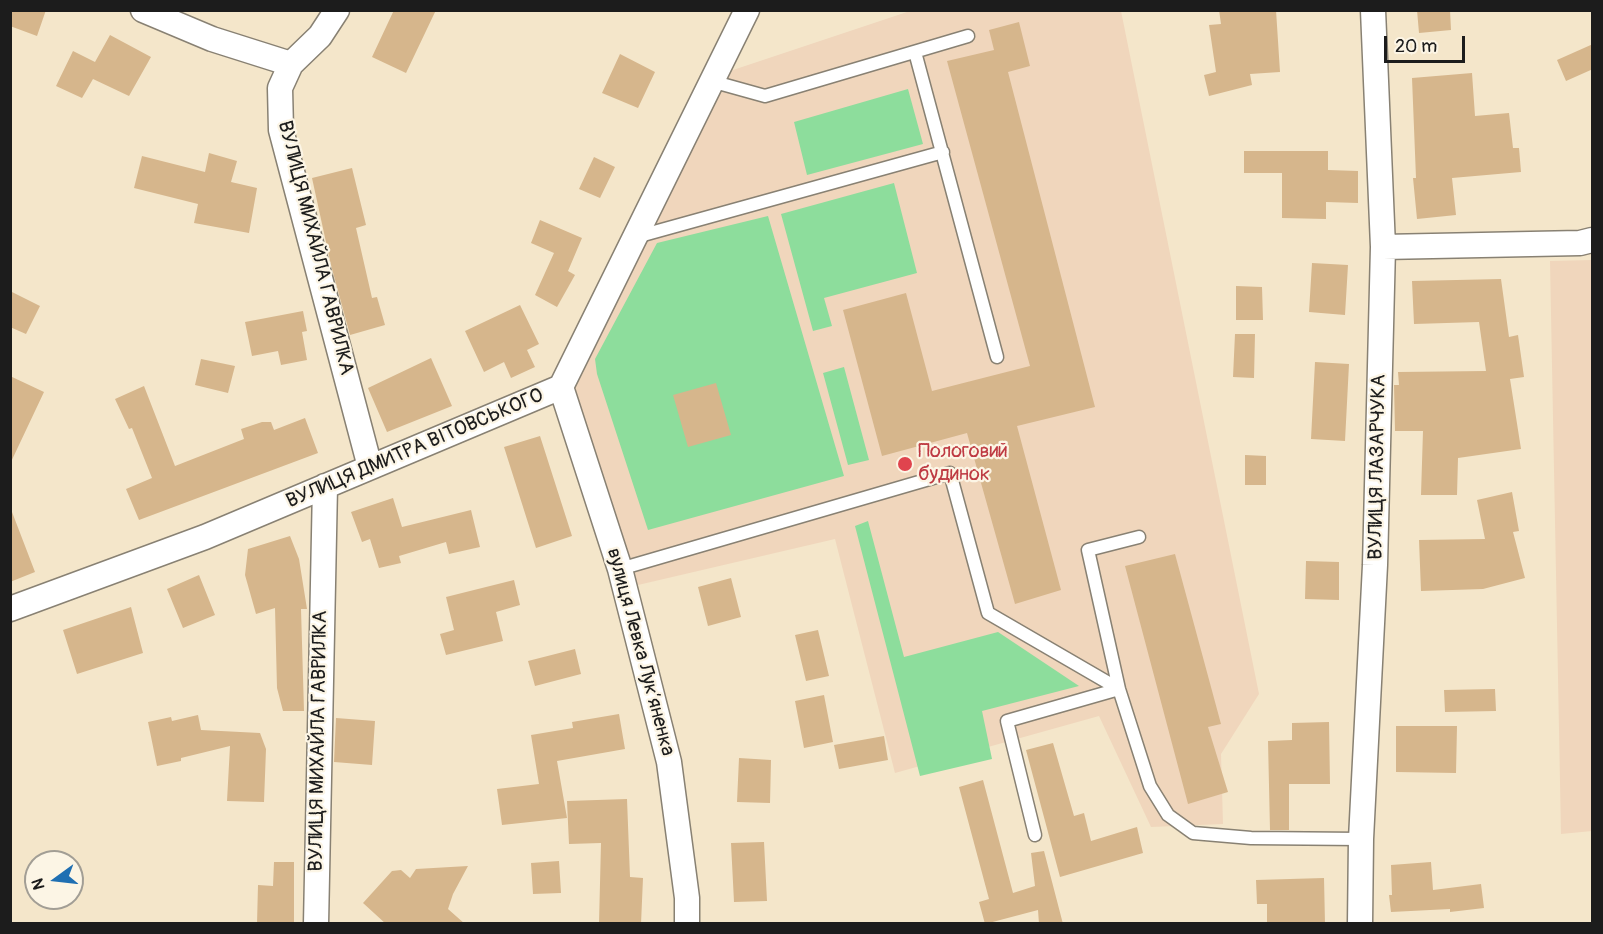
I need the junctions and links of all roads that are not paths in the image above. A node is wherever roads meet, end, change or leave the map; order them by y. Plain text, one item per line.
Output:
1 (143, 10) edge
2 (337, 10) edge
3 (747, 10) edge
4 (1373, 10) edge
5 (968, 36) dead end
6 (915, 52) junction
7 (291, 64) junction
8 (711, 81) junction
9 (943, 152) junction
10 (635, 238) junction
11 (1593, 240) edge
12 (1383, 247) junction
13 (997, 357) dead end
14 (561, 387) junction
15 (370, 466) junction
16 (325, 486) junction
17 (1139, 537) dead end
18 (620, 568) junction
19 (10, 609) edge
20 (1119, 689) junction
21 (1035, 835) dead end
22 (1361, 839) junction
23 (316, 924) edge
24 (687, 924) edge
25 (1360, 924) edge

1 - 7 street
2 - 7 street, ВУЛИЦЯ МИХАЙЛА ГАВРИЛКА
3 - 8 street, ВУЛИЦЯ ДМИТРА ВІТОВСЬКОГО
4 - 12 street, ВУЛИЦЯ ЛАЗАРЧУКА
5 - 6 lane
6 - 8 lane
6 - 9 lane
7 - 15 street, ВУЛИЦЯ МИХАЙЛА ГАВРИЛКА
8 - 10 street, ВУЛИЦЯ ДМИТРА ВІТОВСЬКОГО
9 - 10 lane
9 - 13 lane
10 - 14 street, ВУЛИЦЯ ДМИТРА ВІТОВСЬКОГО
11 - 12 street
12 - 22 street, ВУЛИЦЯ ЛАЗАРЧУКА
14 - 15 street, ВУЛИЦЯ ДМИТРА ВІТОВСЬКОГО
14 - 18 street, вулиця Левка Лукʼяненка
15 - 16 street, ВУЛИЦЯ ДМИТРА ВІТОВСЬКОГО
16 - 19 street, ВУЛИЦЯ ДМИТРА ВІТОВСЬКОГО
16 - 23 street, ВУЛИЦЯ МИХАЙЛА ГАВРИЛКА
17 - 20 lane
18 - 20 lane
18 - 24 street, вулиця Левка Лукʼяненка
20 - 21 lane
20 - 22 lane
22 - 25 street, ВУЛИЦЯ ЛАЗАРЧУКА

